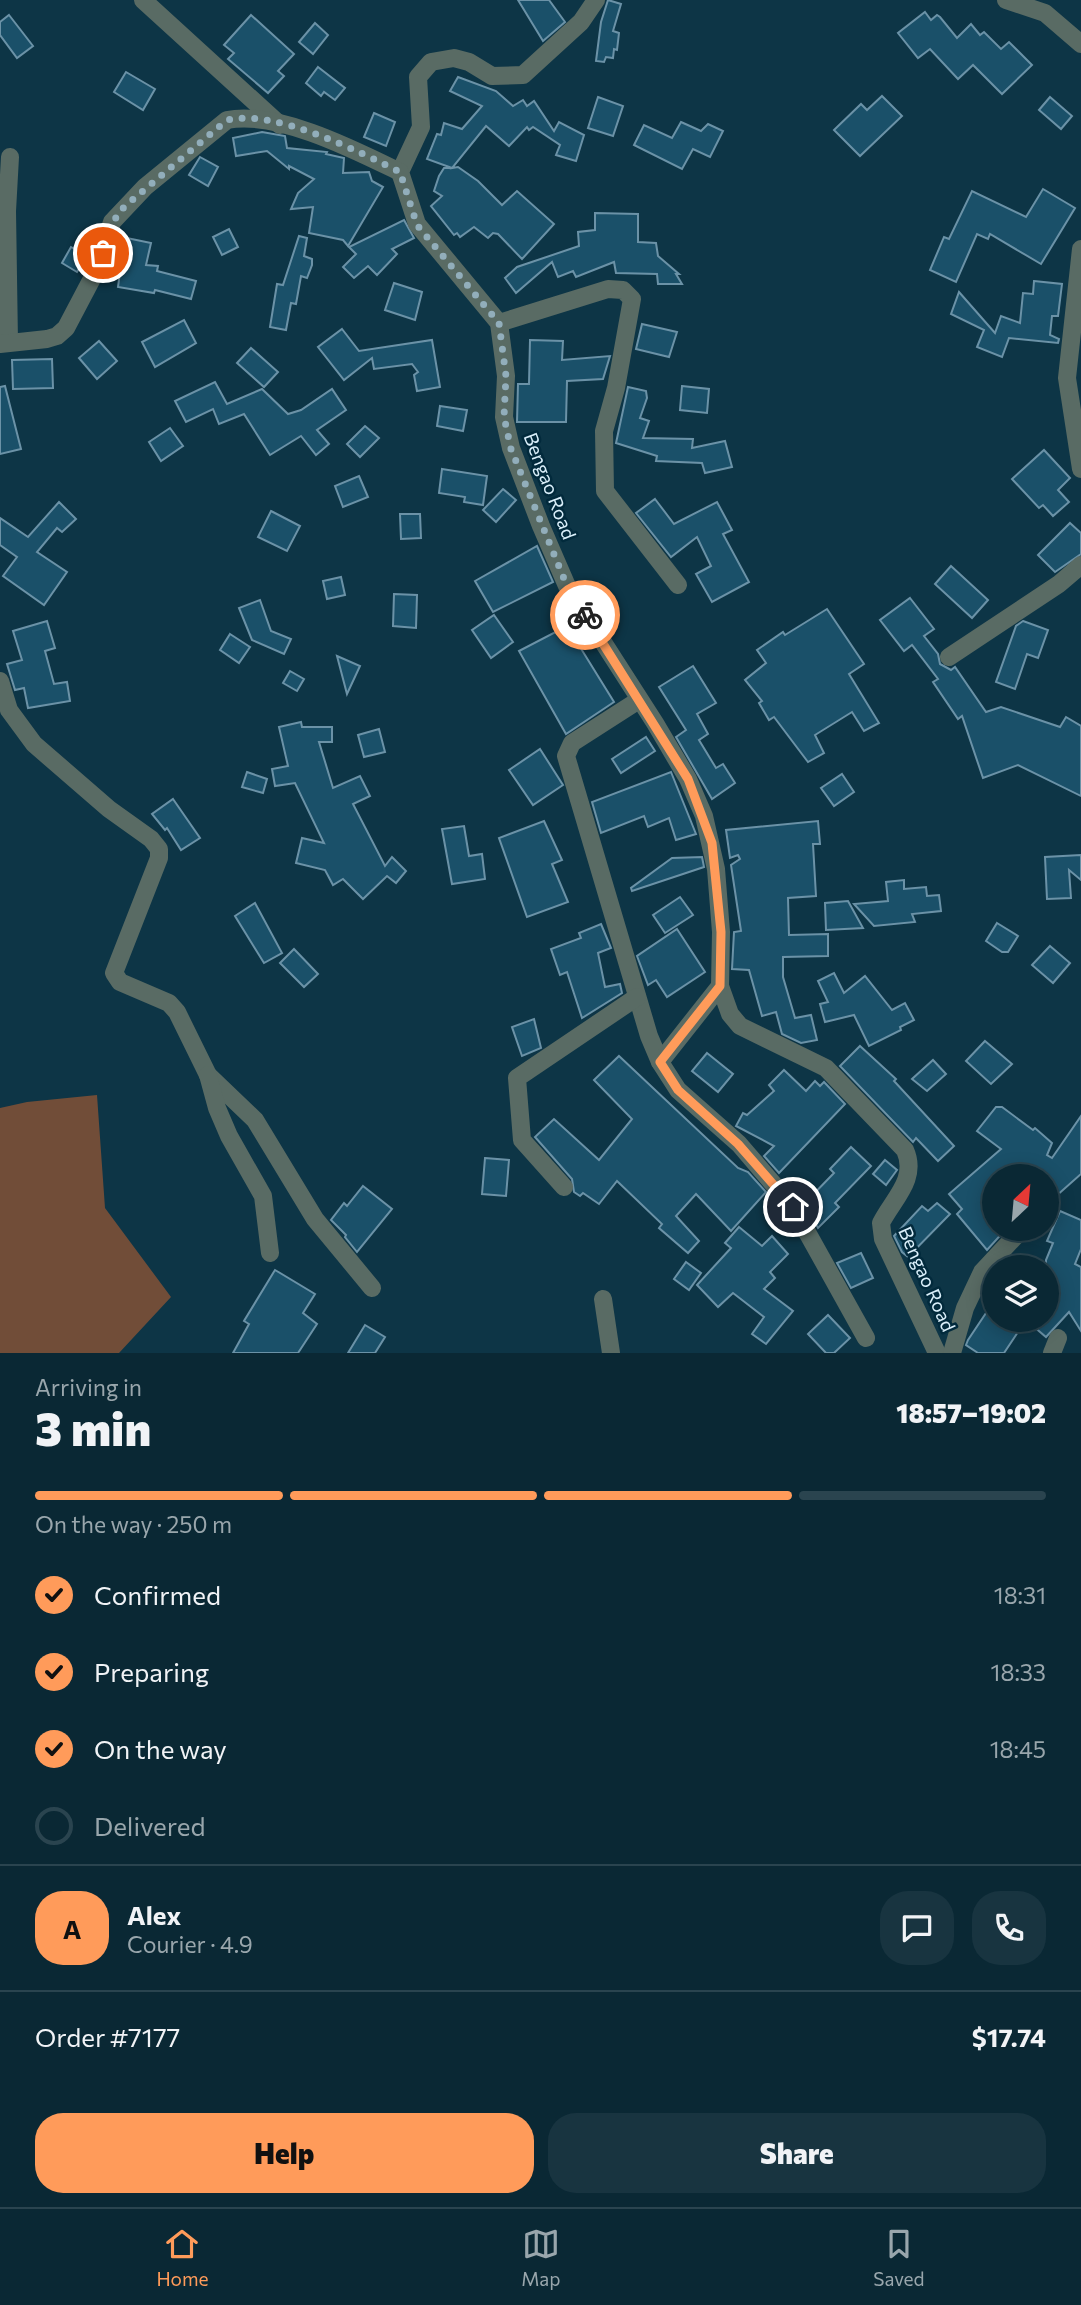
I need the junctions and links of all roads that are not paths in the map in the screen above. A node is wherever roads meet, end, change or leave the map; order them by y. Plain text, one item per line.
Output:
1 (143, 0) edge
2 (596, 0) edge
3 (1006, 0) edge
4 (1081, 44) edge
5 (280, 125) junction
6 (10, 157) dead end
7 (400, 172) junction
8 (1081, 249) edge
9 (499, 323) junction
10 (4, 343) edge
11 (1081, 469) edge
12 (1081, 565) edge
13 (678, 585) dead end
14 (949, 657) dead end
15 (0, 681) edge
16 (639, 700) junction
17 (4, 713) edge
18 (720, 986) junction
19 (637, 997) junction
20 (660, 1062) junction
21 (208, 1075) junction
22 (564, 1187) dead end
23 (1011, 1241) edge
24 (270, 1253) dead end
25 (372, 1288) dead end
26 (603, 1299) dead end
27 (866, 1338) dead end
28 (611, 1353) edge
29 (937, 1353) edge
30 (952, 1353) edge

1 - 5 street
2 - 7 street
3 - 4 street
5 - 7 street
5 - 10 street
6 - 10 street
7 - 9 street
8 - 11 street
9 - 13 street
9 - 16 street, Bengao Road
12 - 14 street
15 - 17 street
16 - 18 street, Bengao Road
16 - 19 street
17 - 21 street
18 - 20 street
18 - 29 street, Bengao Road
19 - 20 street
19 - 22 street
20 - 27 street
21 - 24 street
21 - 25 street
23 - 30 street
26 - 28 street

